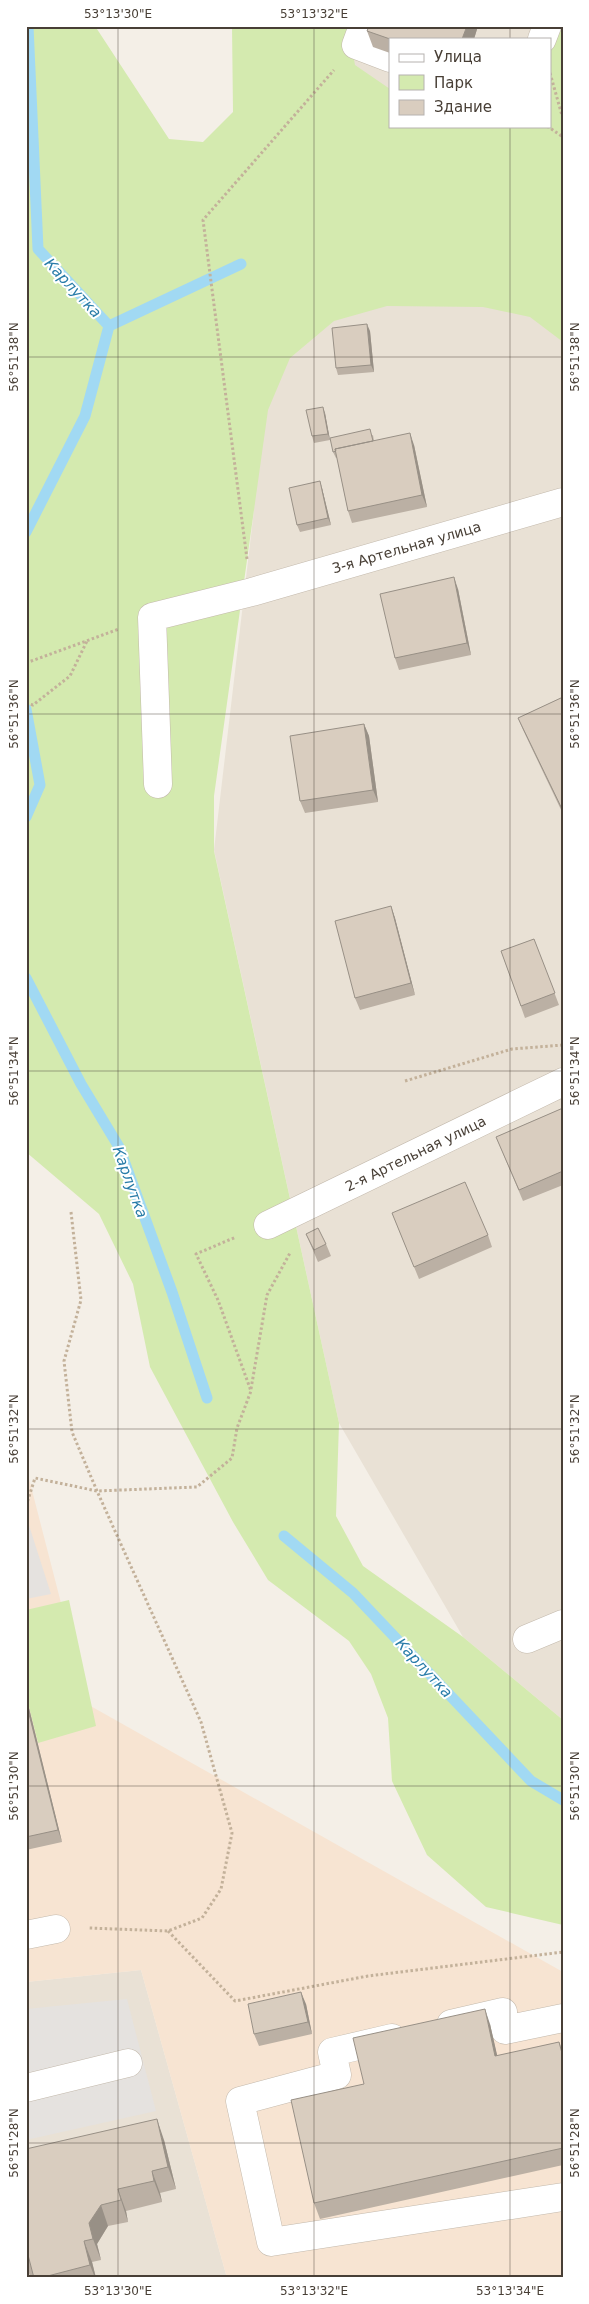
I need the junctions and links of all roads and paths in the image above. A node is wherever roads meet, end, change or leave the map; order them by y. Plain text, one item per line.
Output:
1 (547, 26) edge
2 (360, 36) edge
3 (542, 38) edge
4 (389, 57) edge
5 (552, 80) edge
6 (563, 120) edge
7 (550, 128) edge
8 (563, 137) edge
9 (563, 502) edge
10 (252, 592) junction
11 (152, 617) junction
12 (87, 641) junction
13 (28, 662) edge
14 (26, 703) edge
15 (158, 784) dead end
16 (563, 1045) edge
17 (404, 1081) dead end
18 (563, 1082) edge
19 (71, 1212) dead end
20 (268, 1225) joint
21 (291, 1252) dead end
22 (251, 1390) junction
23 (97, 1492) junction
24 (26, 1506) edge
25 (563, 1624) edge
26 (528, 1639) dead end
27 (56, 1929) joint
28 (168, 1930) junction
29 (26, 1935) edge
30 (563, 1952) edge
31 (563, 2018) edge
32 (128, 2063) dead end
33 (26, 2088) edge
34 (563, 2197) edge

1 - 3 street
2 - 4 street
2 - 10 path
5 - 6 path
7 - 8 path
9 - 10 street, 3-я Артельная улица
10 - 11 street, 3-я Артельная улица
11 - 12 path
11 - 15 street
12 - 13 path
12 - 14 path
16 - 17 path
18 - 20 street, 2-я Артельная улица
19 - 23 path
20 - 22 path
21 - 22 path
22 - 23 path
23 - 24 path
23 - 28 path
25 - 26 street
27 - 28 path
27 - 29 street
28 - 30 path
31 - 34 street
32 - 33 street

